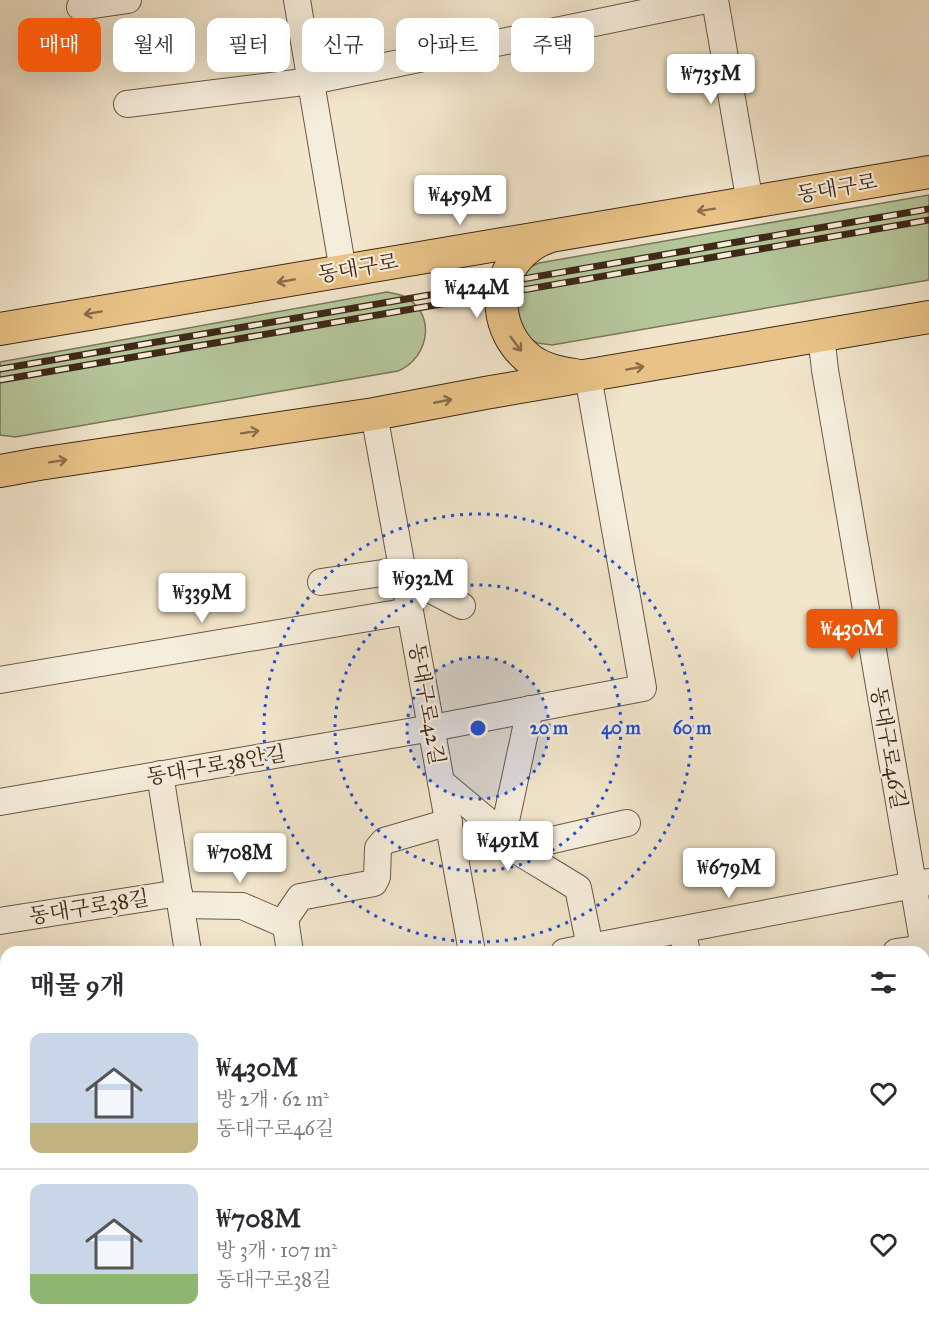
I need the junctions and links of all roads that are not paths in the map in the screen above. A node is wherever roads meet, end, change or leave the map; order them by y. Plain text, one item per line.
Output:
1 (128, 0) edge
2 (297, 0) edge
3 (706, 0) edge
4 (715, 0) edge
5 (80, 7) dead end
6 (312, 81) junction
7 (128, 104) dead end
8 (929, 172) edge
9 (750, 203) junction
10 (558, 234) junction
11 (343, 271) junction
12 (929, 316) edge
13 (0, 329) edge
14 (821, 335) junction
15 (587, 376) junction
16 (374, 414) junction
17 (0, 471) edge
18 (404, 573) junction
19 (321, 582) dead end
20 (462, 606) dead end
21 (410, 611) junction
22 (0, 680) edge
23 (530, 709) junction
24 (432, 728) junction
25 (160, 774) junction
26 (441, 782) junction
27 (0, 802) edge
28 (449, 822) junction
29 (627, 823) dead end
30 (508, 844) junction
31 (915, 885) edge
32 (180, 899) junction
33 (0, 921) edge
34 (286, 925) junction
35 (685, 941) edge
36 (187, 946) edge
37 (289, 946) edge
38 (471, 946) edge
39 (590, 946) edge
40 (606, 946) edge
41 (924, 946) edge

1 - 5 street
2 - 6 street
3 - 6 street
4 - 9 street
6 - 7 street
6 - 11 street
8 - 9 main road, 동대구로
9 -> 10 main road, 동대구로
10 - 11 main road, 동대구로
10 -> 15 main road
11 -> 13 main road, 동대구로
12 - 14 main road
15 -> 14 main road
14 - 31 street, 동대구로46길
16 -> 15 main road
15 - 23 street
17 -> 16 main road
16 - 18 street, 동대구로42길
18 - 19 street
18 - 20 street
18 - 21 street, 동대구로42길
21 - 22 street
21 - 24 street, 동대구로42길
23 - 24 street
23 - 30 street
24 - 25 street, 동대구로38안길
24 - 26 street, 동대구로42길
25 - 27 street, 동대구로38안길
25 - 32 street, 동대구로38길
26 - 28 street, 동대구로42길
26 - 30 street, 동대구로42길
28 - 34 street
28 - 38 street, 동대구로42길
29 - 30 street
30 - 39 street, 동대구로42길
31 - 35 street
31 - 41 street, 동대구로46길
32 - 33 street, 동대구로38길
32 - 34 street, 동대구로38길
32 - 36 street, 동대구로38길
34 - 37 street
35 - 40 street

